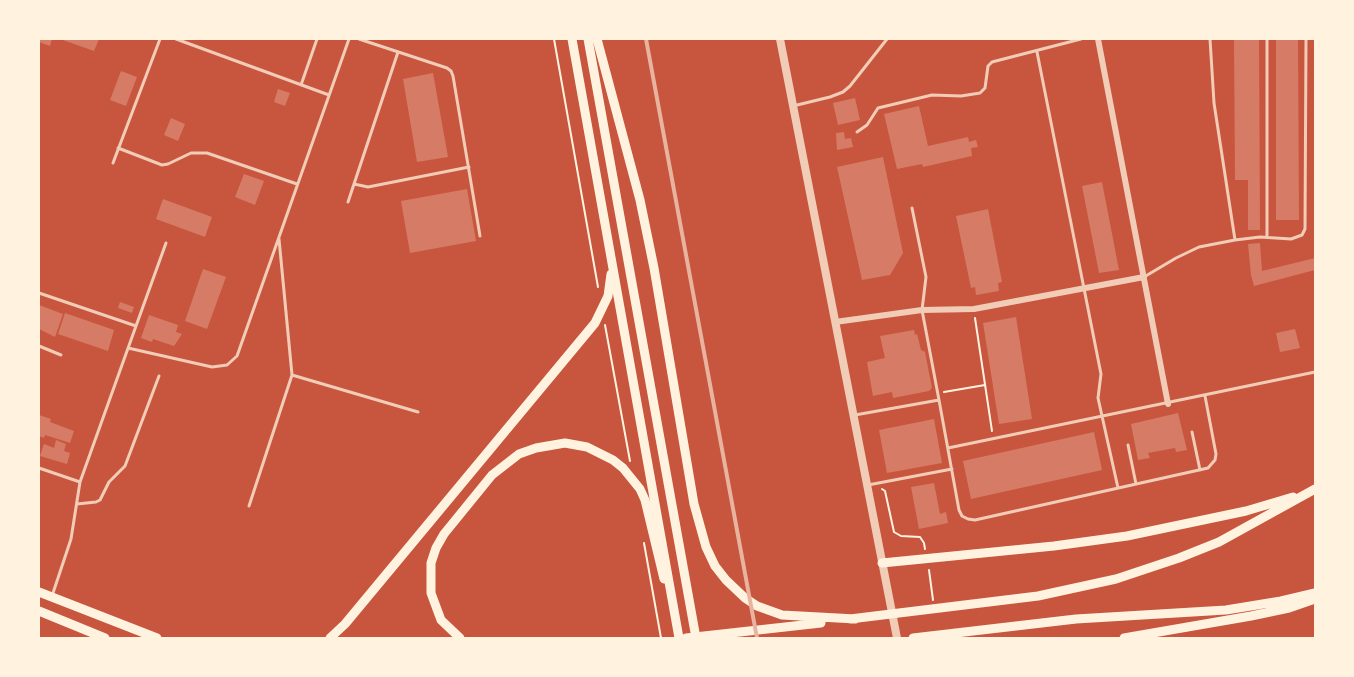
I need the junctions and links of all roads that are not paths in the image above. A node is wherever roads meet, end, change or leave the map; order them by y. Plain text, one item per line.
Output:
1 (160, 39) edge
2 (177, 39) edge
3 (317, 39) edge
4 (349, 39) edge
5 (359, 39) edge
6 (572, 39) edge
7 (588, 39) edge
8 (597, 39) edge
9 (780, 39) edge
10 (887, 39) edge
11 (1081, 39) edge
12 (1098, 39) edge
13 (1210, 39) edge
14 (1267, 39) edge
15 (1306, 39) edge
16 (398, 52) junction
17 (1037, 52) junction
18 (301, 85) junction
19 (329, 95) junction
20 (793, 106) junction
21 (856, 132) dead end
22 (118, 148) junction
23 (113, 163) dead end
24 (469, 167) junction
25 (297, 184) junction
26 (354, 184) junction
27 (348, 202) dead end
28 (912, 208) dead end
29 (480, 236) dead end
30 (1267, 237) junction
31 (279, 238) junction
32 (1235, 240) junction
33 (166, 243) dead end
34 (612, 259) junction
35 (1144, 277) junction
36 (1084, 288) junction
37 (39, 293) edge
38 (922, 310) junction
39 (835, 322) junction
40 (136, 326) junction
41 (39, 346) edge
42 (128, 348) junction
43 (61, 355) dead end
44 (1315, 372) edge
45 (292, 375) junction
46 (159, 376) dead end
47 (1205, 396) junction
48 (939, 400) junction
49 (1168, 404) junction
50 (418, 412) dead end
51 (853, 416) junction
52 (1102, 417) junction
53 (1192, 432) dead end
54 (1128, 446) dead end
55 (948, 448) junction
56 (39, 468) edge
57 (952, 469) junction
58 (1200, 470) junction
59 (80, 482) junction
60 (871, 484) junction
61 (1136, 484) junction
62 (1119, 488) junction
63 (1314, 490) edge
64 (77, 504) junction
65 (249, 506) dead end
66 (882, 563) junction
67 (39, 592) edge
68 (1315, 593) edge
69 (52, 597) junction
70 (1315, 599) edge
71 (39, 610) edge
72 (675, 614) junction
73 (856, 619) junction
74 (130, 634) edge
75 (105, 638) edge
76 (157, 638) edge
77 (330, 638) edge
78 (460, 638) edge
79 (679, 638) edge
80 (686, 638) edge
81 (696, 638) edge
82 (897, 638) edge
83 (913, 638) edge
84 (1124, 638) edge

1 - 22 lane
2 - 18 lane
3 - 18 lane
4 - 19 lane
5 - 16 lane
6 - 34 main road
7 - 81 main road
8 - 73 main road
9 - 20 street
10 - 20 lane
11 - 17 lane
12 - 35 street
13 - 32 lane
14 - 30 lane
15 - 30 lane
16 - 24 lane
16 - 26 lane
17 - 21 lane
17 - 36 lane
18 - 19 lane
19 - 25 lane
20 - 39 street
22 - 23 lane
22 - 25 lane
24 - 26 lane
24 - 29 lane
25 - 31 lane
26 - 27 lane
28 - 38 lane
30 - 32 lane
31 - 42 lane
31 - 45 lane
32 - 35 lane
33 - 40 lane
34 - 72 main road
34 - 77 main road
35 - 36 street
35 - 49 street
36 - 38 street
36 - 52 lane
37 - 40 lane
38 - 39 street
38 - 48 lane
39 - 51 street
40 - 42 lane
41 - 43 lane
42 - 59 lane
44 - 47 lane
45 - 50 lane
45 - 65 lane
46 - 64 lane
47 - 49 lane
47 - 58 lane
48 - 51 lane
48 - 55 lane
49 - 52 lane
51 - 60 street
52 - 55 lane
52 - 62 lane
53 - 58 lane
54 - 61 lane
55 - 57 lane
56 - 59 lane
57 - 60 lane
57 - 62 lane
58 - 61 lane
59 - 64 lane
60 - 66 street
61 - 62 lane
63 - 66 main road
63 - 73 main road
64 - 69 lane
66 - 82 street
67 - 69 main road
68 - 83 main road
69 - 74 main road
70 - 84 main road
71 - 75 main road
72 - 78 main road
72 - 79 main road
73 - 80 main road
74 - 76 main road

